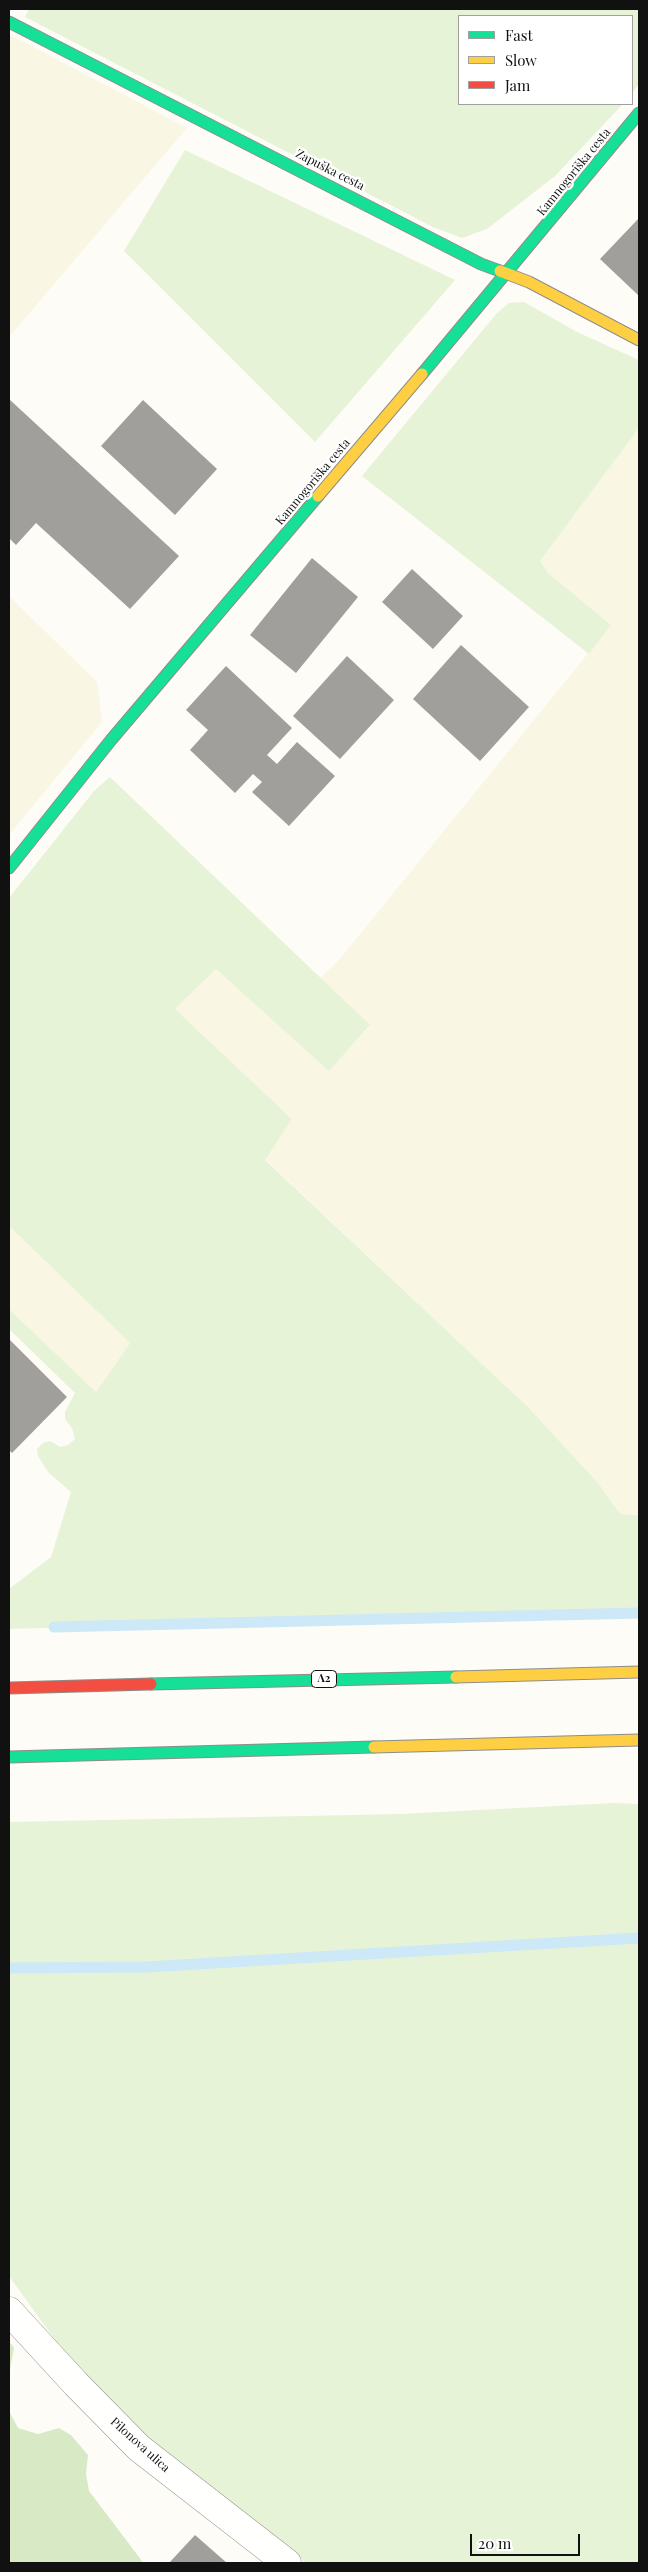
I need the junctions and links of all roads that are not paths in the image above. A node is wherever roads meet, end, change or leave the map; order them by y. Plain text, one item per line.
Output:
1 (9, 22) edge
2 (639, 113) edge
3 (506, 273) junction
4 (639, 340) edge
5 (9, 868) edge
6 (639, 1672) edge
7 (9, 1688) edge
8 (639, 1740) edge
9 (9, 1757) edge
10 (9, 2311) edge
11 (287, 2563) edge

1 - 3 main road, Zapuška cesta
2 - 3 main road, Kamnogoriška cesta
3 - 4 main road, Zapuška cesta
3 - 5 main road, Kamnogoriška cesta
6 - 7 main road, A2
8 - 9 main road
10 - 11 street, Pilonova ulica

